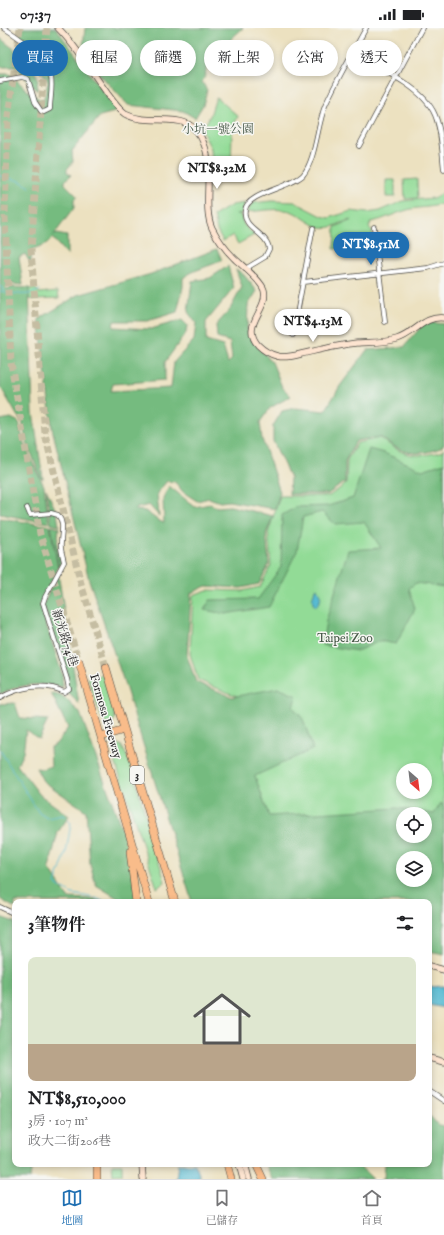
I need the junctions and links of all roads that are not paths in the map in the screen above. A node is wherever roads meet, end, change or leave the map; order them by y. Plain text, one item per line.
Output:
1 (4, 28) edge
2 (58, 28) edge
3 (366, 28) edge
4 (422, 28) edge
5 (360, 40) edge
6 (402, 64) edge
7 (346, 67) edge
8 (395, 76) joint
9 (0, 81) edge
10 (359, 146) dead end
11 (444, 170) edge
12 (374, 227) dead end
13 (312, 228) dead end
14 (444, 263) edge
15 (245, 269) junction
16 (379, 274) junction
17 (303, 282) junction
18 (444, 318) edge
19 (385, 322) dead end
20 (293, 335) dead end
21 (27, 508) dead end
22 (79, 662) tunnel mouth
23 (106, 667) tunnel mouth
24 (0, 698) edge
25 (124, 730) junction
26 (101, 737) junction
27 (128, 832) junction
28 (136, 899) edge
29 (148, 899) edge
30 (174, 899) edge
31 (0, 907) edge
32 (12, 913) edge
33 (432, 967) edge
34 (444, 970) edge
35 (432, 1059) edge
36 (444, 1062) edge
37 (432, 1093) edge
38 (444, 1101) edge
39 (97, 1167) edge
40 (142, 1167) edge
41 (228, 1167) edge
42 (240, 1167) edge
43 (246, 1167) edge
44 (256, 1167) edge
45 (257, 1167) edge
46 (96, 1179) edge
47 (143, 1179) edge
48 (231, 1179) edge
49 (243, 1179) edge
50 (249, 1179) edge
51 (259, 1179) edge
52 (264, 1179) edge

1 - 9 street
2 - 15 street
3 - 5 street
4 - 6 street
7 - 15 street
8 - 10 street
8 - 11 street
12 - 16 street
13 - 17 street
14 - 16 street
15 - 18 street
16 - 17 street
16 - 19 street
17 - 20 street
21 - 24 street, 新光路74巷
22 - 26 highway, Formosa Freeway / 3
23 - 25 highway, Formosa Freeway / 3
25 - 26 highway
25 - 30 highway, Formosa Freeway / 3
26 - 27 highway, Formosa Freeway / 3
27 - 28 highway
27 - 29 highway, Formosa Freeway / 3
31 - 32 street
33 - 34 street
35 - 36 street
37 - 38 street
39 - 46 highway
40 - 47 street
41 - 48 highway
42 - 49 street
43 - 50 street
44 - 51 highway
45 - 52 highway

